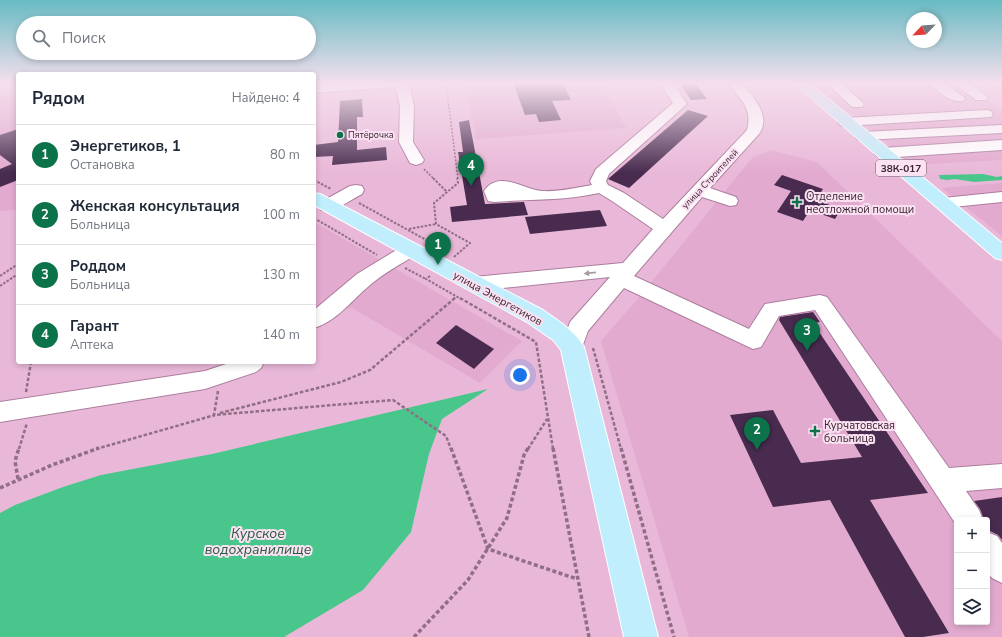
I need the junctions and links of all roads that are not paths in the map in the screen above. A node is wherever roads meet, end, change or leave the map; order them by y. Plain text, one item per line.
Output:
1 (407, 113) edge
2 (670, 113) edge
3 (755, 113) edge
4 (835, 113) edge
5 (986, 114) dead end
6 (846, 122) junction
7 (1002, 129) edge
8 (862, 136) junction
9 (1002, 146) edge
10 (882, 153) junction
11 (416, 160) road end
12 (601, 188) junction
13 (700, 190) junction
14 (532, 194) dead end
15 (355, 195) road end
16 (1002, 197) edge
17 (730, 201) dead end
18 (322, 203) edge
19 (943, 203) junction
20 (664, 228) junction
21 (410, 250) junction
22 (1002, 253) edge
23 (625, 274) junction
24 (474, 284) junction
25 (316, 319) edge
26 (572, 348) junction
27 (250, 364) edge
28 (0, 412) edge
29 (1002, 476) edge
30 (943, 481) junction
31 (967, 517) edge
32 (990, 550) edge
33 (1002, 568) edge
34 (641, 637) edge

1 - 11 street
2 - 12 street
3 - 13 street, улица Строителей
4 - 6 main road, 38К-017
5 - 6 street
6 - 8 main road, 38К-017
7 - 8 street
8 - 10 main road, 38К-017
9 - 10 street
10 - 19 main road, 38К-017
12 - 14 street
12 - 20 street
13 - 17 street
13 - 20 street, улица Строителей
15 - 18 street
16 - 19 street
18 - 21 main road, улица Энергетиков
19 - 22 main road, 38К-017
20 - 23 street, улица Строителей
21 - 24 main road, улица Энергетиков
21 - 25 street
23 -> 24 street
23 - 26 street, улица Строителей
23 - 30 street
24 - 26 main road, улица Энергетиков
26 - 34 main road
27 - 28 street
29 - 30 street
30 - 31 street
32 - 33 street

